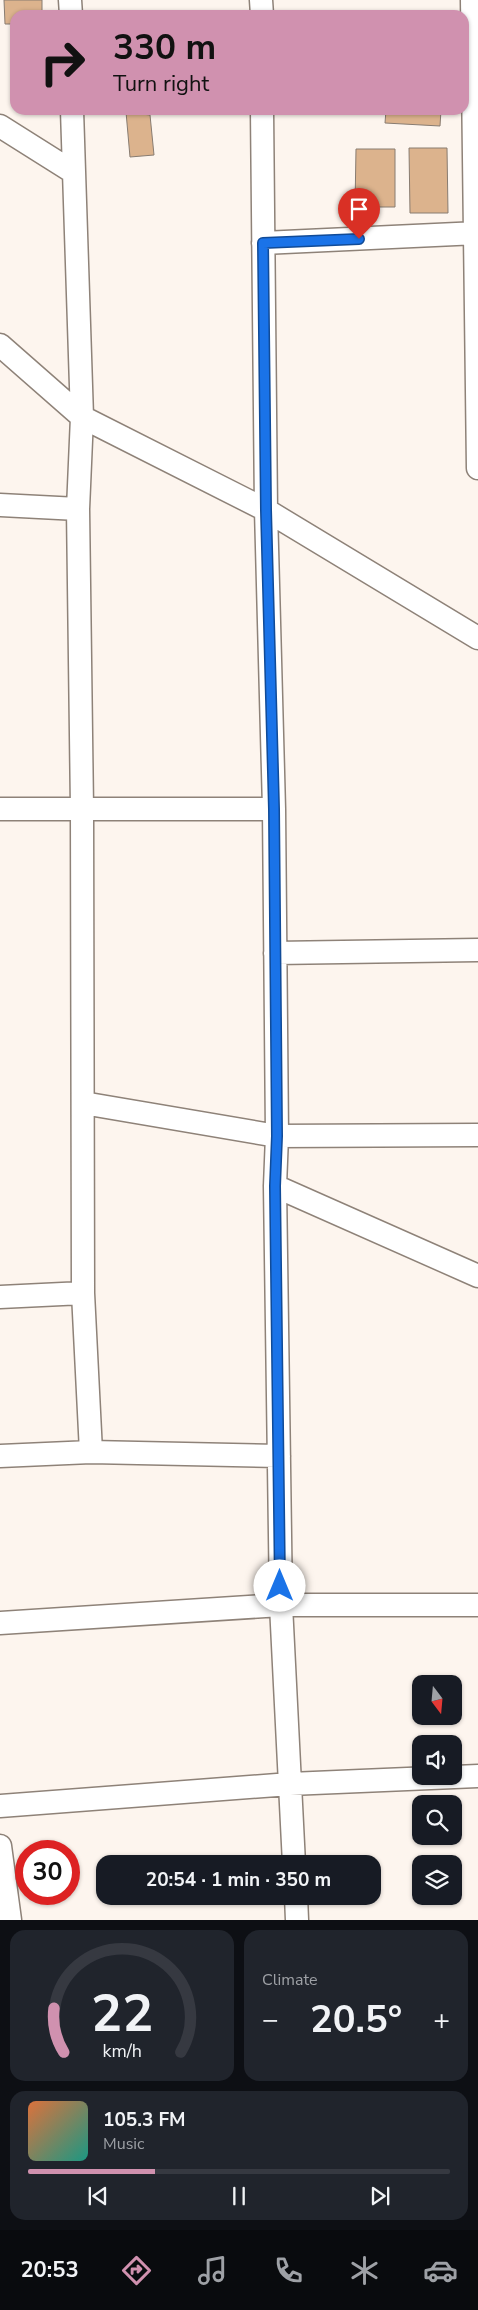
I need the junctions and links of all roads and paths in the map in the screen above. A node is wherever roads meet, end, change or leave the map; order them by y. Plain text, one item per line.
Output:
1 (472, 0) edge
2 (72, 115) edge
3 (262, 115) edge
4 (0, 126) edge
5 (74, 172) junction
6 (476, 233) edge
7 (263, 243) junction
8 (0, 345) edge
9 (82, 418) junction
10 (478, 468) edge
11 (0, 505) edge
12 (78, 509) junction
13 (266, 510) junction
14 (478, 638) edge
15 (0, 809) edge
16 (82, 809) junction
17 (274, 809) junction
18 (478, 950) edge
19 (275, 953) junction
20 (83, 1103) junction
21 (478, 1135) edge
22 (277, 1136) junction
23 (275, 1186) junction
24 (478, 1276) edge
25 (84, 1293) junction
26 (0, 1298) edge
27 (91, 1452) junction
28 (0, 1456) edge
29 (279, 1456) junction
30 (280, 1605) junction
31 (478, 1606) edge
32 (0, 1623) edge
33 (478, 1776) edge
34 (290, 1784) junction
35 (0, 1806) edge
36 (0, 1846) edge
37 (294, 1855) edge
38 (296, 1905) edge
39 (10, 1920) edge
40 (297, 1920) edge

1 - 6 street
2 - 5 street
3 - 7 street
4 - 5 street
5 - 9 street
6 - 7 street
6 - 10 street
7 - 13 street
8 - 9 street
9 - 12 street
9 - 13 street
11 - 12 street
12 - 16 street
13 - 14 street
13 - 17 street
15 - 16 street
16 - 17 street
16 - 20 street
17 - 19 street
18 - 19 street
19 - 22 street
20 - 22 street
20 - 25 street
21 - 22 street
22 - 23 street
23 - 24 street
23 - 29 street
25 - 26 street
25 - 27 street
27 - 28 street
27 - 29 street
29 - 30 street
30 - 31 street
30 - 32 street
30 - 34 street
33 - 34 street
34 - 35 street
34 - 37 street
36 - 39 street
38 - 40 street

